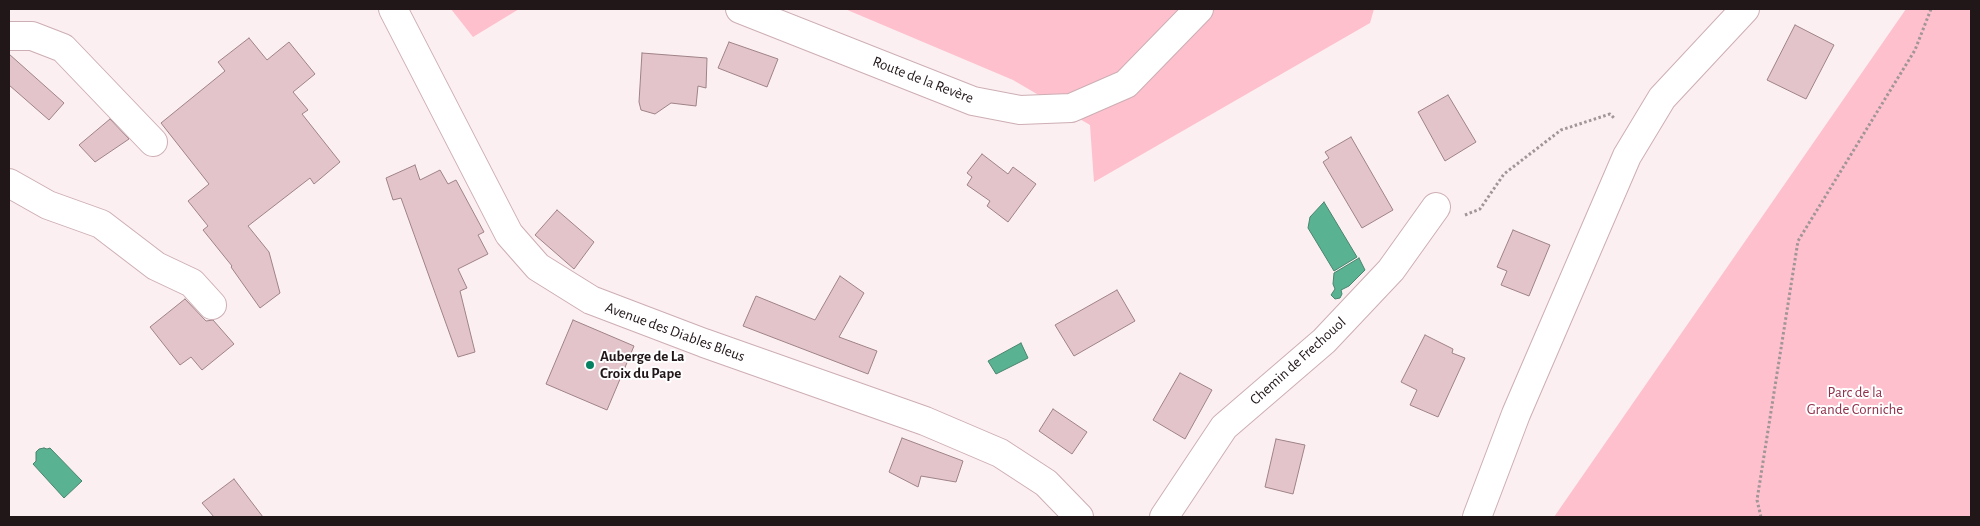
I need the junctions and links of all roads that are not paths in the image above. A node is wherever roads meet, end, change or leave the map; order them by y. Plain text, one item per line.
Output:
1 (393, 9) edge
2 (740, 9) edge
3 (1199, 9) edge
4 (1745, 9) edge
5 (9, 36) edge
6 (153, 142) dead end
7 (9, 183) edge
8 (1436, 207) road end
9 (212, 305) dead end
10 (1079, 517) edge
11 (1164, 517) edge
12 (1476, 517) edge

1 - 10 main road, Avenue des Diables Bleus
2 - 3 main road, Route de la Revère
4 - 12 main road
5 - 6 main road
7 - 9 main road
8 - 11 main road, Chemin de Frechouol

